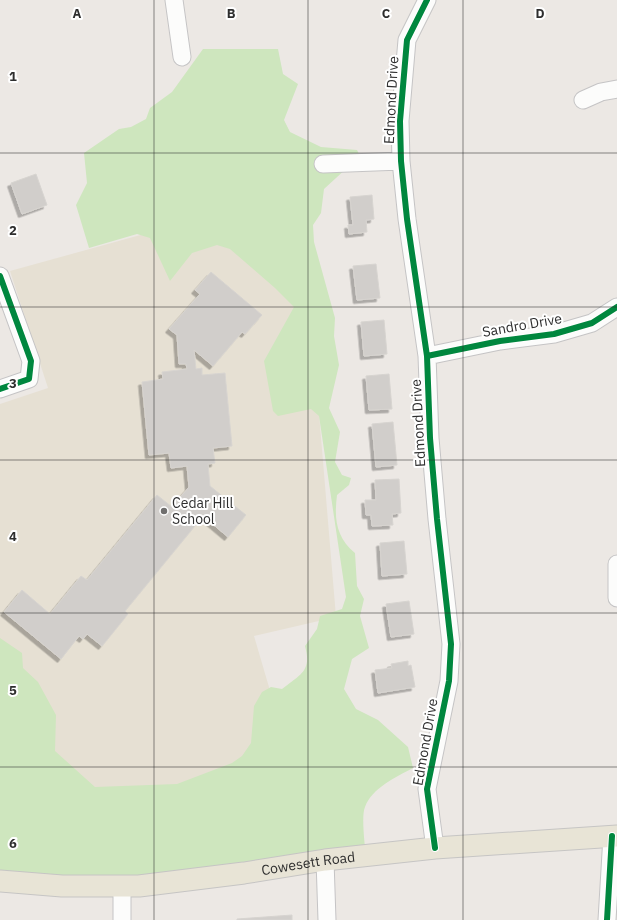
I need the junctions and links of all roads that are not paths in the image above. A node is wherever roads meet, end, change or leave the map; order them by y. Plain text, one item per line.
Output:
1 (174, 0) edge
2 (427, 0) edge
3 (182, 57) dead end
4 (617, 89) edge
5 (583, 100) dead end
6 (401, 161) junction
7 (323, 164) dead end
8 (0, 276) edge
9 (617, 307) edge
10 (427, 356) junction
11 (0, 388) edge
12 (617, 564) edge
13 (617, 598) edge
14 (615, 836) edge
15 (435, 848) junction
16 (325, 860) junction
17 (0, 881) edge
18 (122, 885) junction
19 (122, 920) edge
20 (327, 920) edge
21 (607, 920) edge

1 - 3 street
2 - 6 street, Edmond Drive
4 - 5 street
6 - 7 street
6 - 10 street, Edmond Drive
8 - 11 street
9 - 10 street, Sandro Drive
10 - 15 street, Edmond Drive
12 - 13 street
14 - 15 main road, Cowesett Road
14 - 21 street
15 - 16 main road, Cowesett Road
16 - 18 main road, Cowesett Road
16 - 20 street
17 - 18 main road, Cowesett Road
18 - 19 street

